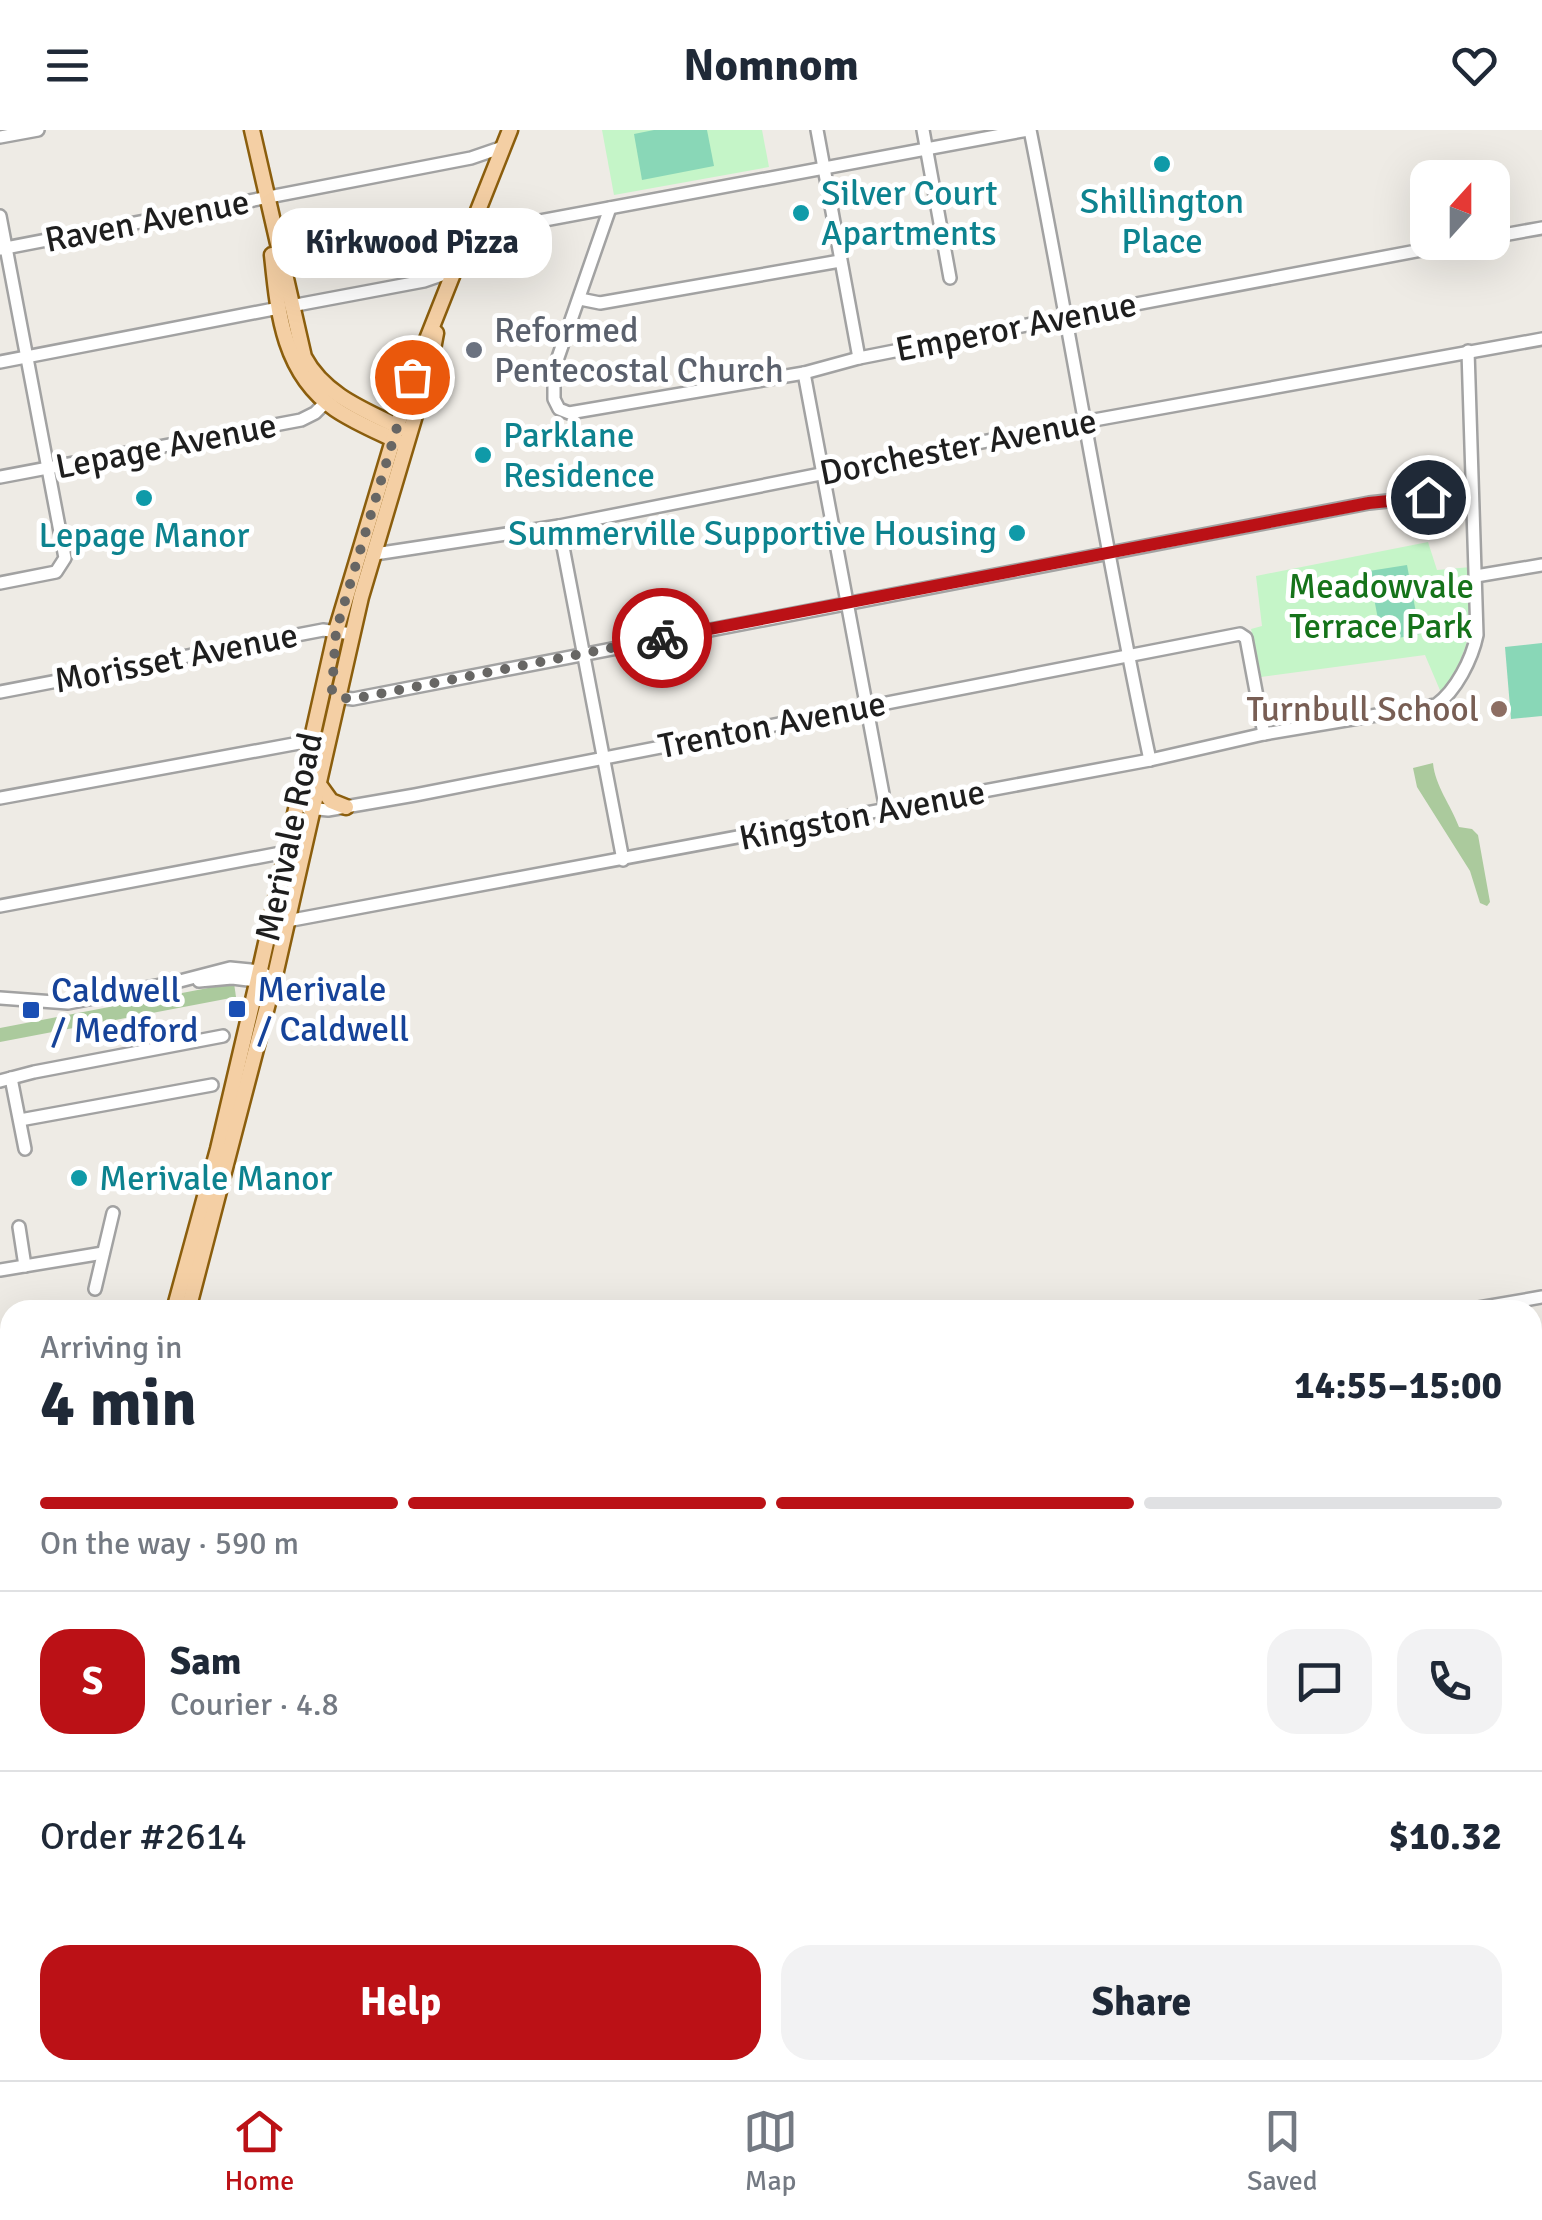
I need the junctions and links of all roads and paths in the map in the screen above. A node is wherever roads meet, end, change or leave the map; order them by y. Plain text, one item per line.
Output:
1 (38, 130) edge
2 (252, 130) edge
3 (510, 130) edge
4 (817, 130) edge
5 (923, 130) edge
6 (1029, 130) edge
7 (0, 137) edge
8 (503, 147) junction
9 (926, 149) junction
10 (471, 158) junction
11 (826, 168) junction
12 (493, 172) junction
13 (266, 199) junction
14 (610, 208) junction
15 (0, 216) edge
16 (1542, 228) edge
17 (471, 230) junction
18 (1510, 234) edge
19 (3, 248) edge
20 (1410, 252) edge
21 (840, 261) junction
22 (456, 270) junction
23 (950, 278) dead end
24 (416, 282) junction
25 (580, 299) junction
26 (442, 305) junction
27 (285, 307) junction
28 (1067, 317) junction
29 (1542, 339) edge
30 (1468, 351) junction
31 (27, 358) junction
32 (859, 358) junction
33 (0, 362) edge
34 (804, 373) junction
35 (326, 402) junction
36 (1083, 422) junction
37 (402, 436) junction
38 (49, 468) junction
39 (824, 473) junction
40 (0, 477) edge
41 (1471, 492) junction
42 (559, 526) junction
43 (375, 554) junction
44 (1109, 555) junction
45 (1542, 565) edge
46 (1476, 576) junction
47 (0, 583) edge
48 (846, 604) junction
49 (336, 631) junction
50 (352, 634) junction
51 (584, 653) junction
52 (1127, 658) junction
53 (0, 692) edge
54 (337, 697) junction
55 (866, 706) junction
56 (1264, 734) junction
57 (310, 742) junction
58 (605, 758) junction
59 (1150, 760) junction
60 (318, 783) junction
61 (0, 798) edge
62 (346, 806) junction
63 (304, 807) junction
64 (886, 810) junction
65 (286, 852) junction
66 (623, 860) junction
67 (0, 906) edge
68 (287, 921) junction
69 (259, 977) junction
70 (274, 980) junction
71 (0, 998) edge
72 (223, 1036) dead end
73 (6, 1080) edge
74 (212, 1086) dead end
75 (20, 1120) junction
76 (25, 1149) dead end
77 (113, 1213) dead end
78 (19, 1227) dead end
79 (103, 1254) junction
80 (24, 1266) junction
81 (0, 1270) edge
82 (95, 1289) dead end
83 (177, 1300) edge
84 (191, 1300) edge

1 - 7 street
2 - 13 main road
3 - 8 main road, Merivale Road
4 - 11 street
5 - 9 street
6 - 9 street
6 - 28 street
8 - 10 street, Raven Avenue
8 - 12 main road, Merivale Road
9 - 11 street
9 - 23 street
10 - 12 street
10 - 13 street, Raven Avenue
11 - 14 street
11 - 21 street
12 - 17 main road, Merivale Road
13 - 19 street, Raven Avenue
13 - 27 main road
14 - 17 street
14 - 25 street
15 - 19 street
16 - 18 street
17 - 22 main road, Merivale Road
19 - 31 street
20 - 28 street, Emperor Avenue
21 - 25 street
21 - 32 street
22 - 24 street
22 - 26 main road, Merivale Road
24 - 26 street
24 - 27 street
25 - 34 street, Emperor Avenue
26 - 37 main road, Merivale Road
27 - 31 street
27 - 35 main road
27 - 37 main road
28 - 32 street, Emperor Avenue
28 - 36 street
29 - 30 street, Dorchester Avenue
30 - 36 street, Dorchester Avenue
30 - 41 street
31 - 33 street
31 - 38 street
32 - 34 street, Emperor Avenue
34 - 39 street
35 - 37 main road
35 - 38 street, Lepage Avenue
36 - 39 street, Dorchester Avenue
36 - 44 street
37 - 43 main road, Merivale Road
37 - 49 main road, Merivale Road
38 - 40 street, Lepage Avenue
38 - 47 street
39 - 42 street, Dorchester Avenue
39 - 48 street
41 - 44 street
41 - 46 street
42 - 43 street, Dorchester Avenue
42 - 51 street
43 - 50 main road, Merivale Road
44 - 48 street
44 - 52 street
45 - 46 street
46 - 56 street, Kingston Avenue
48 - 51 street
48 - 55 street
49 - 50 street, Morisset Avenue
49 - 53 street, Morisset Avenue
49 - 54 main road
49 - 57 main road, Merivale Road
50 - 54 main road, Merivale Road
51 - 54 street
51 - 58 street
52 - 55 street, Trenton Avenue
52 - 56 street, Trenton Avenue
52 - 59 street
54 - 60 main road, Merivale Road
55 - 58 street, Trenton Avenue
55 - 64 street
56 - 59 street, Kingston Avenue
57 - 61 street
57 - 63 main road, Merivale Road
58 - 62 street, Trenton Avenue
58 - 66 street
59 - 64 street, Kingston Avenue
60 - 62 main road
60 - 63 main road, Merivale Road
62 - 63 street, Trenton Avenue
63 - 65 main road, Merivale Road
63 - 68 main road, Merivale Road
64 - 66 street, Kingston Avenue
65 - 67 street
65 - 69 main road, Merivale Road
66 - 68 street, Kingston Avenue
68 - 70 main road, Merivale Road
69 - 70 street
69 - 71 street
69 - 83 main road, Merivale Road
70 - 84 main road, Merivale Road
72 - 73 street
73 - 75 street
74 - 75 street
75 - 76 street
77 - 79 street
78 - 80 street
79 - 80 street
79 - 82 street
80 - 81 street

